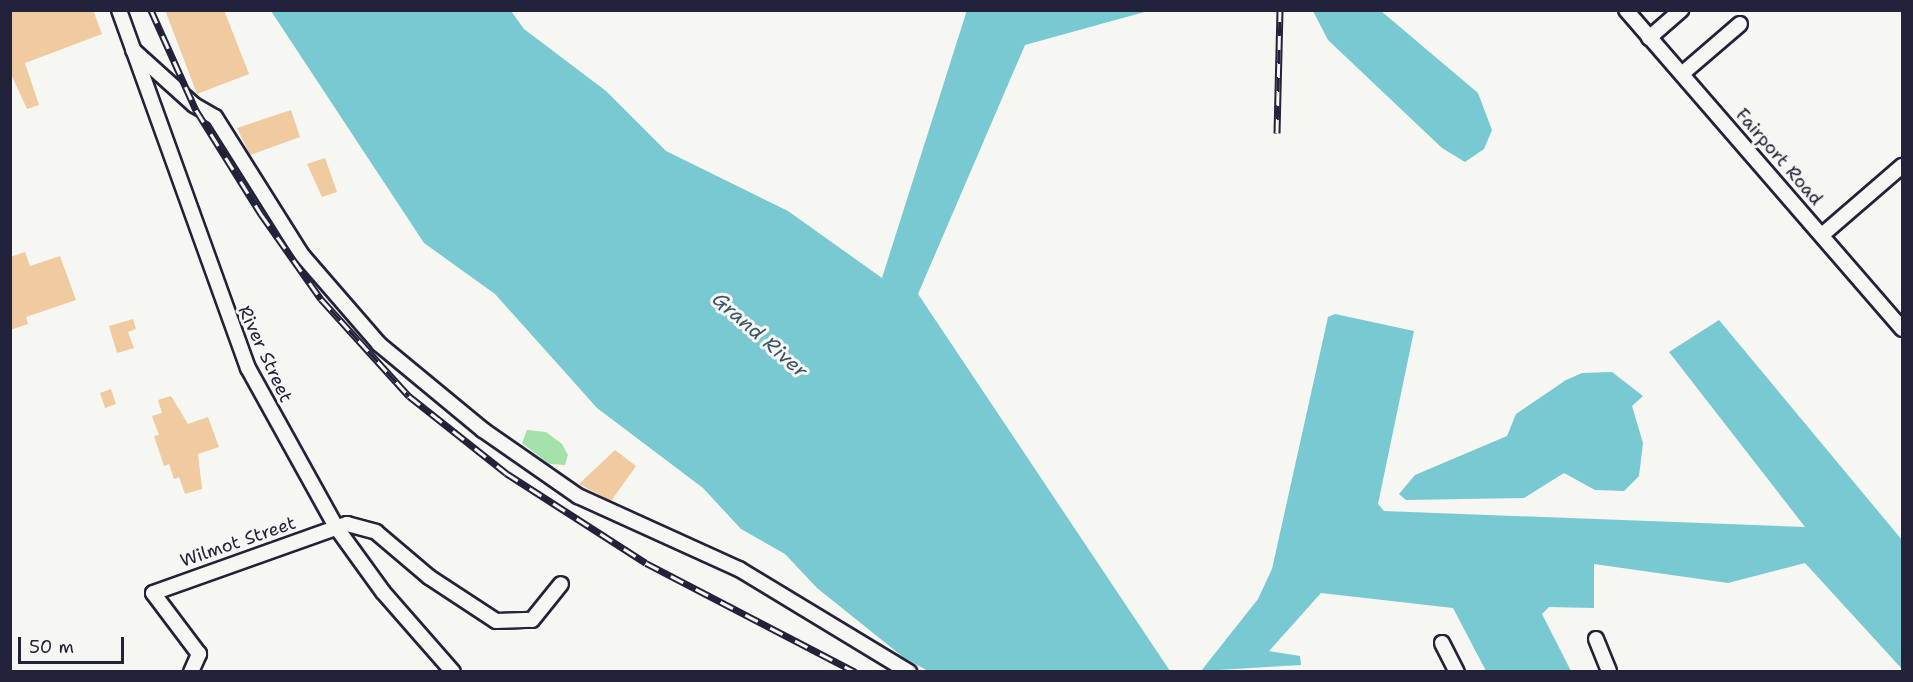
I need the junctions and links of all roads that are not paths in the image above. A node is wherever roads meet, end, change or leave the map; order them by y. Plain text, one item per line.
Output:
1 (119, 10) edge
2 (1626, 10) edge
3 (1681, 10) edge
4 (1740, 24) dead end
5 (1650, 38) junction
6 (133, 50) junction
7 (1683, 73) junction
8 (1902, 166) edge
9 (1822, 235) junction
10 (1902, 329) edge
11 (336, 527) junction
12 (561, 584) dead end
13 (1596, 639) dead end
14 (1442, 643) dead end
15 (191, 672) edge
16 (453, 672) edge
17 (909, 672) edge
18 (1457, 672) edge
19 (1609, 672) edge

1 - 6 street, River Street
2 - 5 street, Fairport Road
3 - 5 street
4 - 7 street
5 - 7 street, Fairport Road
6 - 11 street, River Street
6 - 17 street
7 - 9 street, Fairport Road
8 - 9 street
9 - 10 street, Fairport Road
11 - 12 street
11 - 15 street, Wilmot Street
11 - 16 street, River Street
13 - 19 street
14 - 18 street

